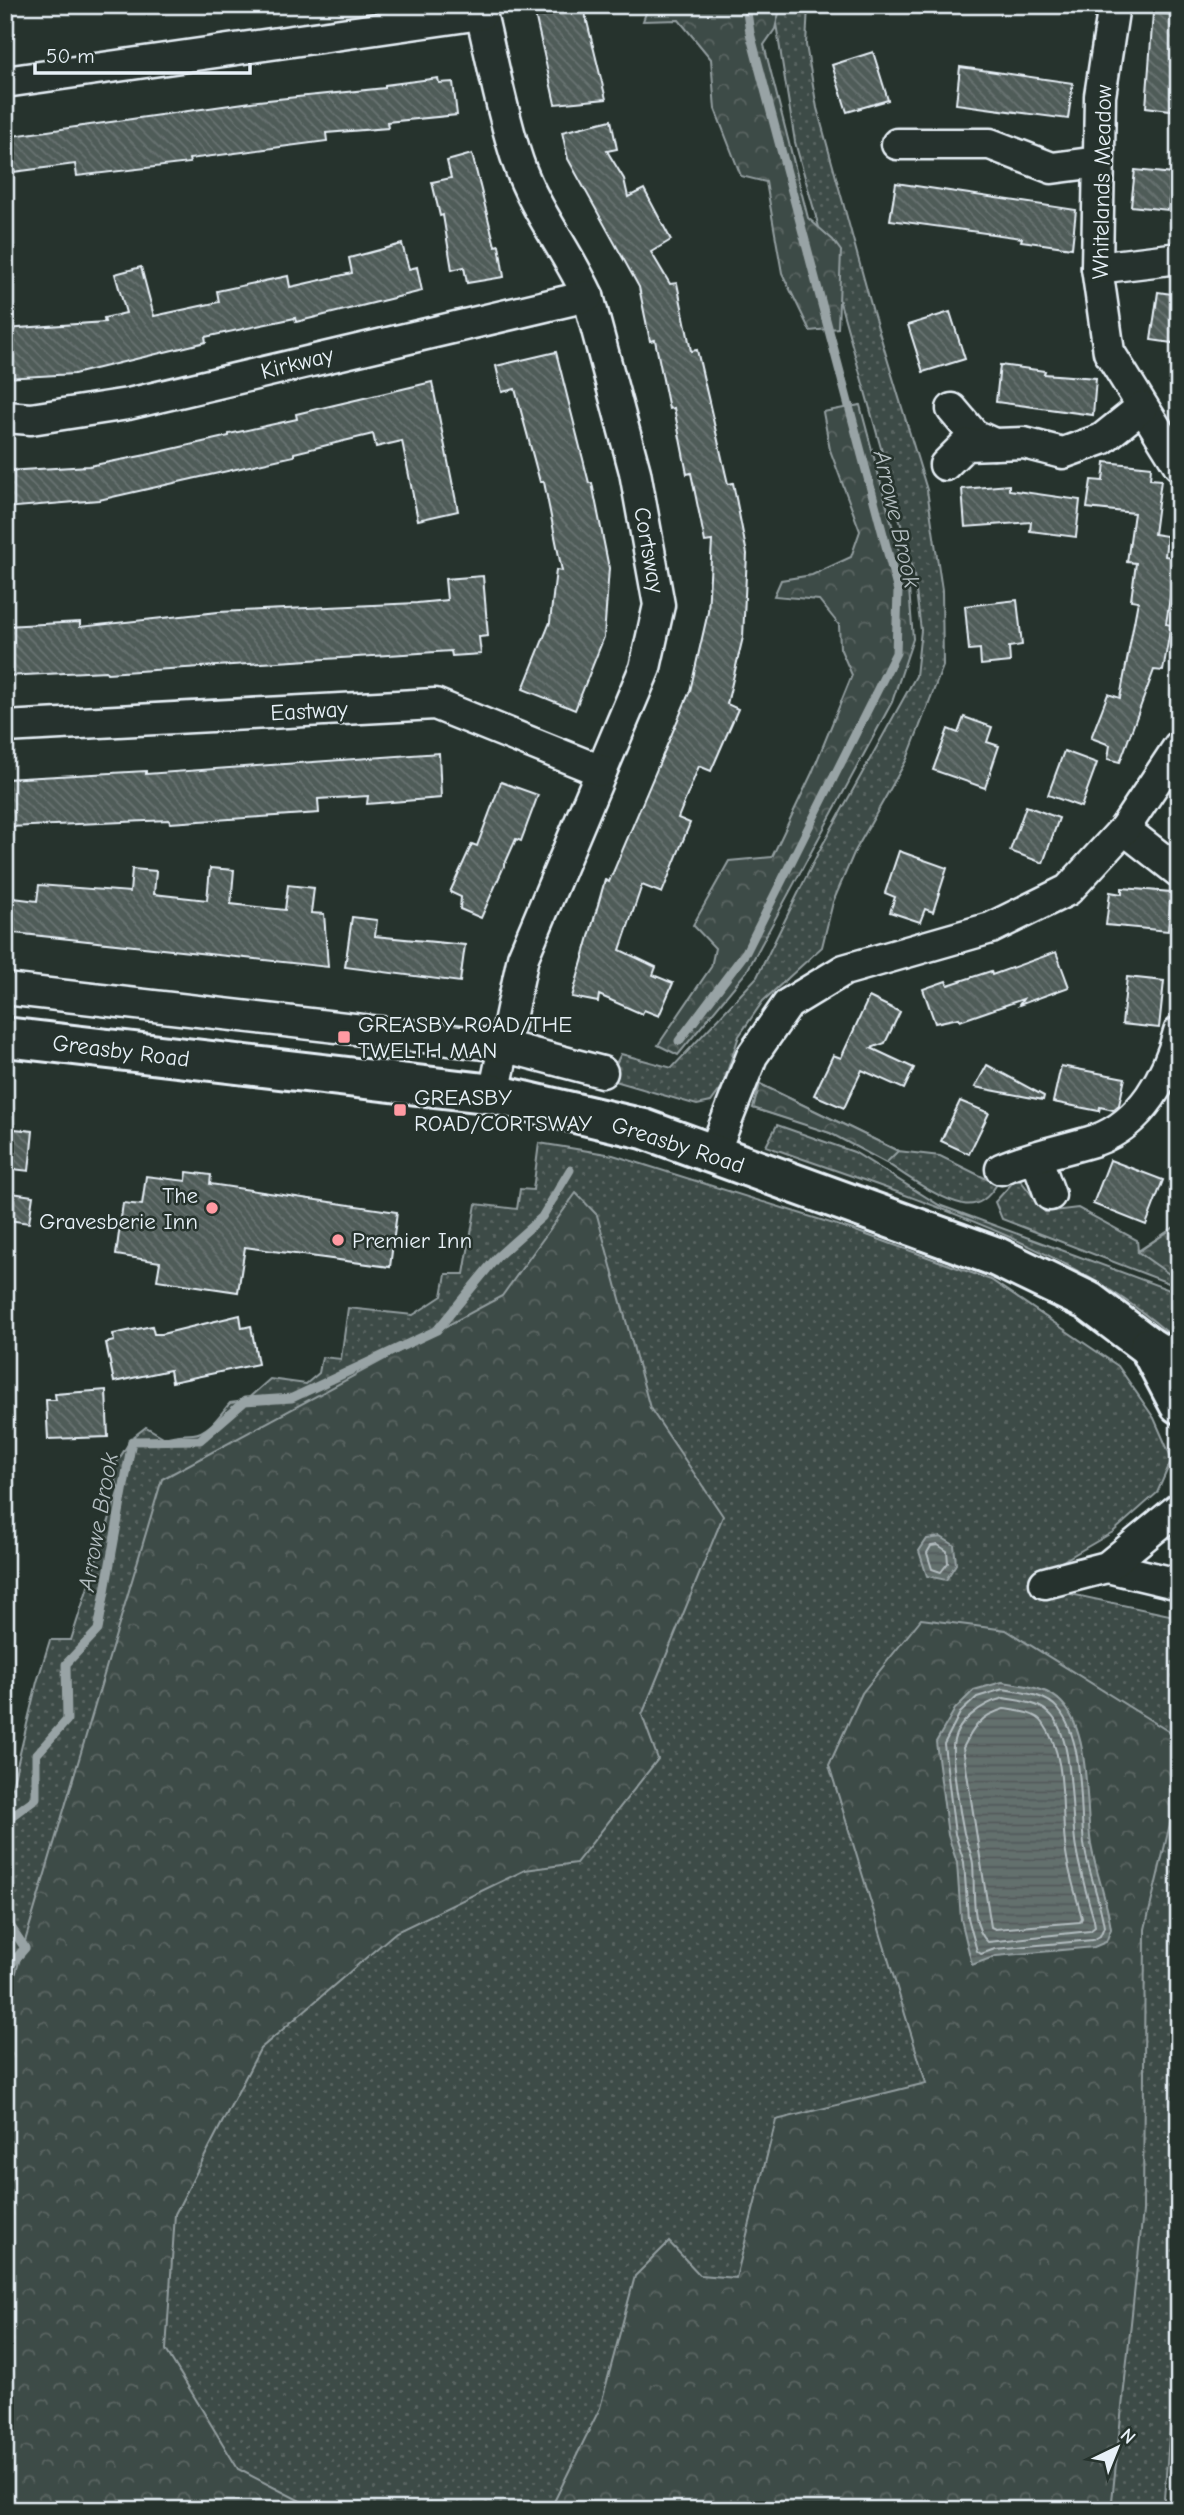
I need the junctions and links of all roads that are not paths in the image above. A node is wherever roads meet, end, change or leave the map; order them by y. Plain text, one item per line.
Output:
1 (1114, 5) edge
2 (480, 10) edge
3 (5, 82) edge
4 (897, 144) dead end
5 (1098, 162) junction
6 (1179, 258) edge
7 (1097, 268) junction
8 (588, 296) junction
9 (1142, 407) junction
10 (952, 409) dead end
11 (5, 416) edge
12 (994, 444) junction
13 (945, 465) dead end
14 (1179, 465) edge
15 (5, 727) edge
16 (1179, 746) edge
17 (601, 771) junction
18 (1124, 829) junction
19 (1179, 872) edge
20 (5, 989) edge
21 (1179, 1031) edge
22 (5, 1037) edge
23 (503, 1046) junction
24 (602, 1072) dead end
25 (494, 1094) junction
26 (713, 1155) junction
27 (1036, 1157) junction
28 (1002, 1168) dead end
29 (1050, 1195) dead end
30 (1164, 1356) edge
31 (1179, 1404) edge
32 (1179, 1508) edge
33 (1107, 1567) junction
34 (1045, 1583) dead end
35 (1179, 1584) edge

1 - 5 street, Whitelands Meadow
2 - 3 street
2 - 8 street, Cortsway
4 - 5 street
5 - 7 street, Whitelands Meadow
6 - 7 street
7 - 9 street, Whitelands Meadow
8 - 11 street, Kirkway
8 - 17 street, Cortsway
9 - 12 street
9 - 14 street, Whitelands Meadow
10 - 12 street
12 - 13 street
15 - 17 street, Eastway
16 - 18 street
17 - 23 street, Cortsway
18 - 19 street
18 - 26 street
20 - 23 street, Greasby Road
21 - 27 street
22 - 25 main road, Greasby Road
23 - 24 street, Greasby Road
23 - 25 street, Cortsway
25 - 26 main road, Greasby Road
26 - 30 main road, Greasby Road
27 - 28 street
27 - 29 street
30 - 31 main road, Greasby Road
32 - 33 street
33 - 34 street
33 - 35 street

